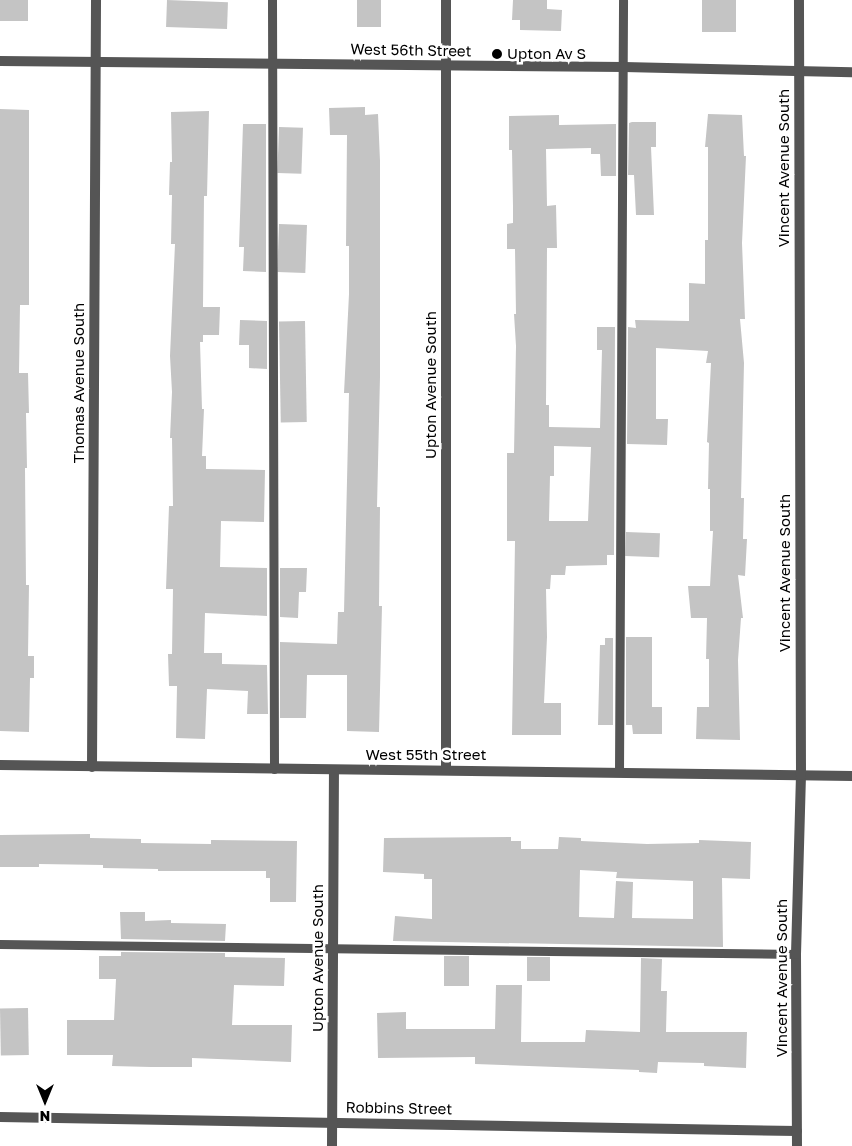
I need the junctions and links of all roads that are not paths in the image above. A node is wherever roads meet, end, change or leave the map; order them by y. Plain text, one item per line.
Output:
1 (96, 0) edge
2 (272, 0) edge
3 (446, 0) edge
4 (623, 0) edge
5 (799, 0) edge
6 (0, 62) edge
7 (96, 62) junction
8 (272, 64) junction
9 (446, 65) junction
10 (624, 67) junction
11 (799, 72) junction
12 (852, 72) edge
13 (0, 765) edge
14 (92, 767) junction
15 (274, 769) junction
16 (334, 770) junction
17 (446, 770) junction
18 (619, 772) junction
19 (800, 775) junction
20 (852, 776) edge
21 (0, 944) edge
22 (333, 949) junction
23 (796, 954) junction
24 (0, 1117) edge
25 (332, 1122) junction
26 (797, 1131) junction
27 (332, 1146) edge
28 (797, 1146) edge

1 - 7 street, Thomas Avenue South
2 - 8 lane
3 - 9 street, Upton Avenue South
4 - 10 lane
5 - 11 street, Vincent Avenue South
6 - 7 street, West 56th Street
7 - 8 street, West 56th Street
7 - 14 street, Thomas Avenue South
8 - 9 street, West 56th Street
8 - 15 lane
9 - 10 street, West 56th Street
9 - 17 street, Upton Avenue South
10 - 11 street, West 56th Street
10 - 18 lane
11 - 12 street, West 56th Street
11 - 19 street, Vincent Avenue South
13 - 14 street, West 55th Street
14 - 15 street, West 55th Street
15 - 16 street, West 55th Street
16 - 17 street, West 55th Street
16 - 22 street, Upton Avenue South
17 - 18 street, West 55th Street
18 - 19 street, West 55th Street
19 - 20 street, West 55th Street
19 - 23 street, Vincent Avenue South
21 - 22 lane
22 - 23 lane
22 - 25 street, Upton Avenue South
23 - 26 street, Vincent Avenue South
24 - 25 street, Robbins Street
25 - 26 street, Robbins Street
25 - 27 street, Upton Avenue South
26 - 28 street, Vincent Avenue South

